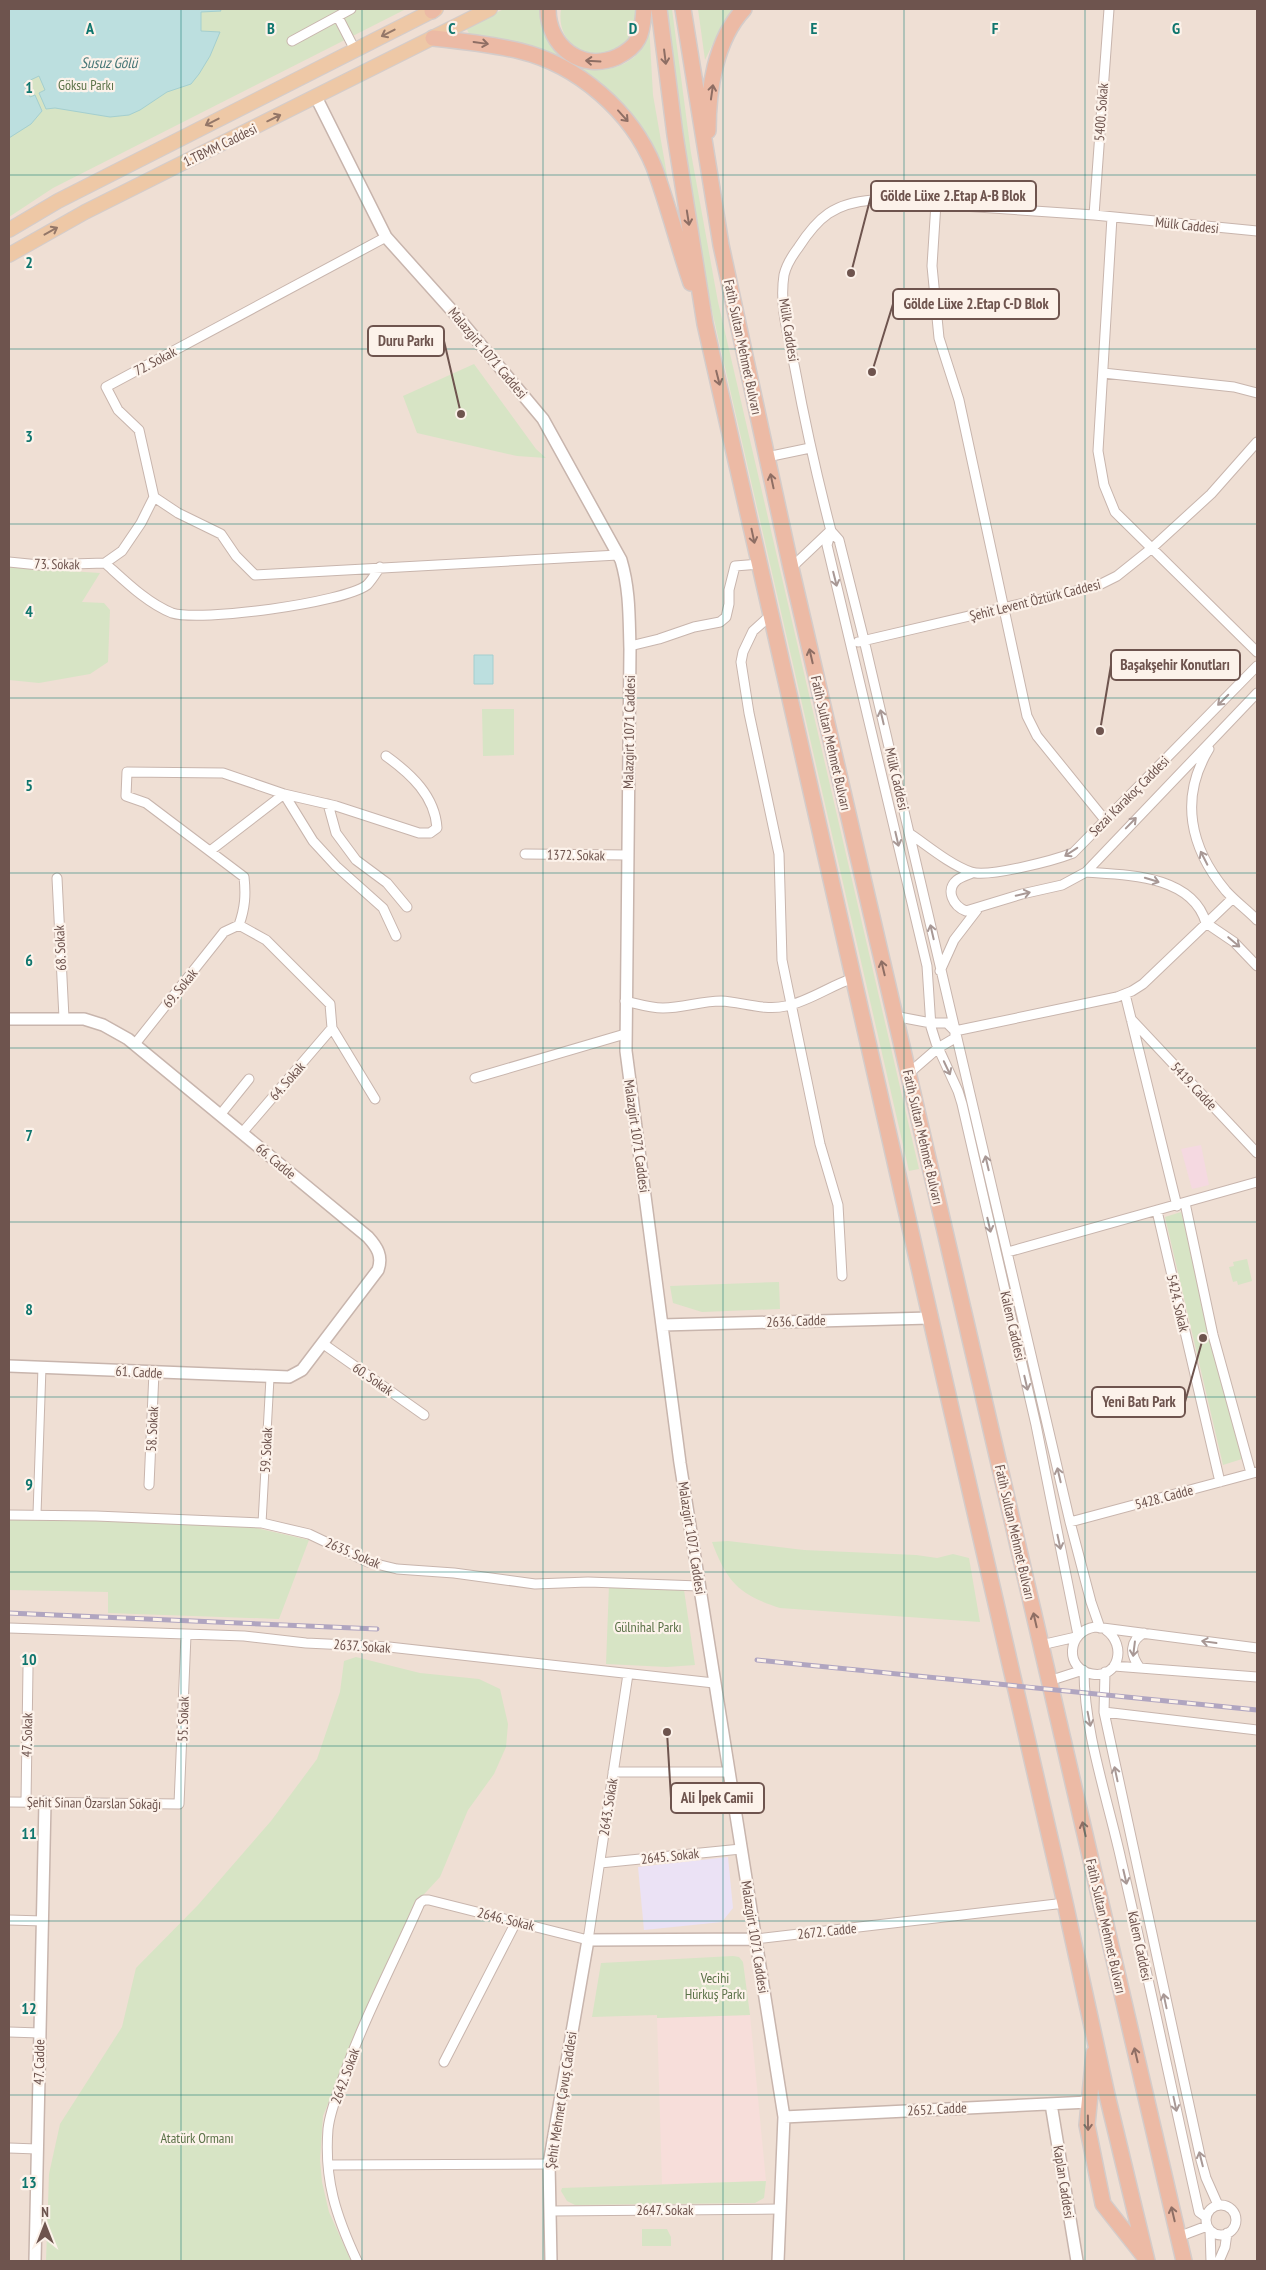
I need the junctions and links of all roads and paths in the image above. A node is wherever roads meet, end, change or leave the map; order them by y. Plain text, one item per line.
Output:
1 (351, 9) edge
2 (434, 9) edge
3 (490, 9) edge
4 (548, 9) edge
5 (644, 9) edge
6 (659, 9) edge
7 (683, 9) edge
8 (744, 9) edge
9 (1109, 9) edge
10 (338, 17) junction
11 (433, 38) junction
12 (292, 40) dead end
13 (355, 50) junction
14 (316, 97) junction
15 (708, 175) junction
16 (936, 203) junction
17 (1094, 215) junction
18 (1112, 217) junction
19 (9, 230) edge
20 (1257, 231) edge
21 (386, 237) junction
22 (9, 255) edge
23 (705, 324) junction
24 (1102, 372) junction
25 (1257, 393) edge
26 (1257, 442) edge
27 (810, 448) junction
28 (767, 457) junction
29 (154, 498) junction
30 (830, 531) junction
31 (1152, 548) junction
32 (618, 555) junction
33 (9, 562) edge
34 (105, 563) junction
35 (760, 564) junction
36 (380, 567) junction
37 (791, 568) junction
38 (1005, 608) junction
39 (772, 614) junction
40 (864, 640) junction
41 (851, 644) junction
42 (630, 646) junction
43 (1257, 652) edge
44 (1257, 666) edge
45 (1257, 693) edge
46 (1217, 735) junction
47 (386, 756) dead end
48 (284, 794) junction
49 (328, 804) junction
50 (1105, 820) junction
51 (909, 833) junction
52 (210, 851) junction
53 (525, 854) dead end
54 (627, 855) junction
55 (1086, 872) junction
56 (972, 873) junction
57 (56, 878) dead end
58 (1232, 898) junction
59 (407, 907) dead end
60 (977, 910) junction
61 (1257, 920) edge
62 (1206, 923) junction
63 (239, 925) junction
64 (396, 936) dead end
65 (1257, 966) edge
66 (940, 971) junction
67 (854, 978) junction
68 (1125, 994) junction
69 (625, 1001) junction
70 (792, 1004) junction
71 (894, 1016) junction
72 (64, 1018) junction
73 (1131, 1018) junction
74 (9, 1019) edge
75 (931, 1022) junction
76 (332, 1028) junction
77 (956, 1030) junction
78 (625, 1034) junction
79 (135, 1044) junction
80 (938, 1048) junction
81 (908, 1074) junction
82 (475, 1078) dead end
83 (249, 1079) dead end
84 (375, 1099) dead end
85 (220, 1115) junction
86 (242, 1133) junction
87 (1257, 1153) edge
88 (1257, 1182) edge
89 (1181, 1204) junction
90 (1157, 1211) junction
91 (1008, 1252) junction
92 (842, 1276) dead end
93 (930, 1318) junction
94 (662, 1325) junction
95 (322, 1343) junction
96 (9, 1366) edge
97 (42, 1367) junction
98 (154, 1372) junction
99 (270, 1378) junction
100 (424, 1415) dead end
101 (1254, 1473) edge
102 (1220, 1482) junction
103 (149, 1485) dead end
104 (37, 1514) junction
105 (9, 1515) edge
106 (262, 1522) junction
107 (1070, 1522) junction
108 (699, 1586) junction
109 (9, 1628) edge
110 (1103, 1629) junction
111 (1144, 1632) junction
112 (186, 1635) junction
113 (1077, 1636) junction
114 (1041, 1645) junction
115 (1257, 1648) edge
116 (1114, 1666) junction
117 (28, 1668) dead end
118 (1140, 1668) junction
119 (1083, 1670) junction
120 (1105, 1672) junction
121 (628, 1674) junction
122 (1257, 1678) edge
123 (1049, 1680) junction
124 (714, 1683) junction
125 (1104, 1712) junction
126 (1257, 1730) edge
127 (613, 1772) junction
128 (729, 1772) junction
129 (9, 1802) edge
130 (26, 1802) junction
131 (45, 1802) junction
132 (179, 1804) joint
133 (741, 1848) junction
134 (600, 1863) junction
135 (424, 1900) joint
136 (1065, 1903) junction
137 (9, 1920) edge
138 (43, 1921) junction
139 (516, 1922) junction
140 (756, 1938) junction
141 (588, 1940) junction
142 (9, 2032) edge
143 (40, 2033) junction
144 (1095, 2039) junction
145 (444, 2062) dead end
146 (1089, 2102) junction
147 (1051, 2104) junction
148 (784, 2117) junction
149 (9, 2148) edge
150 (37, 2149) junction
151 (549, 2164) junction
152 (328, 2165) junction
153 (1218, 2205) junction
154 (780, 2210) junction
155 (550, 2211) junction
156 (1208, 2224) junction
157 (1227, 2233) junction
158 (1178, 2236) junction
159 (1147, 2260) edge
160 (35, 2261) edge
161 (357, 2261) edge
162 (551, 2261) edge
163 (778, 2261) edge
164 (1076, 2261) edge
165 (1184, 2261) edge
166 (1211, 2261) edge
167 (1218, 2261) edge

1 - 10 street
2 -> 13 main road, 1.TBMM Caddesi
3 - 11 main road, 1.TBMM Caddesi
5 -> 4 highway
6 -> 23 highway, Fatih Sultan Mehmet Bulvarı
7 - 15 highway, Fatih Sultan Mehmet Bulvarı
15 -> 8 highway
9 - 17 street, 5400. Sokak
10 - 12 street
10 - 13 street
11 - 14 main road, 1.TBMM Caddesi
11 -> 23 highway
13 -> 19 main road, 1.TBMM Caddesi
14 - 21 street, Malazgirt 1071 Caddesi
22 -> 14 main road, 1.TBMM Caddesi
15 - 28 highway, Fatih Sultan Mehmet Bulvarı
16 - 17 street, Mülk Caddesi
16 - 27 street, Mülk Caddesi
16 - 38 street
17 - 18 street, Mülk Caddesi
18 - 20 street, Mülk Caddesi
18 - 24 street
21 - 29 street, 72. Sokak
21 - 32 street, Malazgirt 1071 Caddesi
23 -> 35 highway, Fatih Sultan Mehmet Bulvarı
24 - 25 street
24 - 31 street
26 - 31 street, Şehit Levent Öztürk Caddesi
27 - 28 street
27 - 30 street, Mülk Caddesi
37 -> 28 highway, Fatih Sultan Mehmet Bulvarı
29 - 34 street
29 - 36 street
30 - 37 street
30 - 40 street, Mülk Caddesi
30 -> 41 street, Mülk Caddesi
31 - 38 street, Şehit Levent Öztürk Caddesi
31 - 43 street
32 - 36 street
32 - 42 street, Malazgirt 1071 Caddesi
33 - 34 street, 73. Sokak
34 - 36 street
35 - 39 highway, Fatih Sultan Mehmet Bulvarı
35 - 42 street
71 -> 37 highway, Fatih Sultan Mehmet Bulvarı
38 - 40 street, Şehit Levent Öztürk Caddesi
38 - 50 street
39 - 67 highway, Fatih Sultan Mehmet Bulvarı
39 - 70 street
40 - 41 street, Şehit Levent Öztürk Caddesi
51 -> 40 street, Mülk Caddesi
41 -> 75 street, Mülk Caddesi
42 - 54 street, Malazgirt 1071 Caddesi
44 -> 50 street, Sezai Karakoç Caddesi
45 - 46 street
55 -> 46 street
58 -> 46 street
47 - 49 street
48 - 49 street
48 - 52 street
48 - 52 street
48 - 64 street
49 - 59 street
50 -> 56 street, Sezai Karakoç Caddesi
51 - 56 street
66 -> 51 street, Mülk Caddesi
52 - 63 street
53 - 54 street, 1372. Sokak
54 - 69 street, Malazgirt 1071 Caddesi
60 -> 55 street
55 -> 62 street
56 - 60 street
57 - 72 street, 68. Sokak
58 - 61 street
58 - 62 street
60 - 66 street
62 -> 65 street
62 - 68 street
63 - 76 street
63 - 79 street, 69. Sokak
66 - 77 street, Mülk Caddesi
67 - 70 street
67 - 93 highway, Fatih Sultan Mehmet Bulvarı
68 - 73 street
68 - 77 street
69 - 70 street
69 - 78 street, Malazgirt 1071 Caddesi
70 - 92 street
71 - 75 street
71 - 81 highway, Fatih Sultan Mehmet Bulvarı
72 - 74 street, 66. Cadde
72 - 79 street, 66. Cadde
73 - 87 street, 5419. Cadde
73 - 89 street
75 - 77 street
75 - 80 street, Kalem Caddesi
76 - 84 street
76 - 86 street, 64. Sokak
77 - 80 street
91 -> 77 street, Kalem Caddesi
78 - 82 street
78 - 94 street, Malazgirt 1071 Caddesi
79 - 85 street, 66. Cadde
80 - 81 street
80 -> 113 street, Kalem Caddesi
114 -> 81 highway, Fatih Sultan Mehmet Bulvarı
83 - 85 street
85 - 86 street, 66. Cadde
86 - 95 street, 66. Cadde
88 - 89 street
89 - 90 street
89 - 101 street
90 - 91 street
90 - 102 street, 5424. Sokak
107 -> 91 street, Kalem Caddesi
93 - 94 street, 2636. Cadde
93 - 136 highway, Fatih Sultan Mehmet Bulvarı
94 - 108 street, Malazgirt 1071 Caddesi
95 - 99 street, 66. Cadde
95 - 100 street, 60. Sokak
96 - 97 street, 61. Cadde
97 - 98 street, 61. Cadde
97 - 104 street
98 - 99 street, 61. Cadde
98 - 103 street, 58. Sokak
99 - 106 street, 59. Sokak
101 - 102 street, 5428. Cadde
102 - 107 street, 5428. Cadde
104 - 105 street, 2635. Sokak
104 - 106 street, 2635. Sokak
106 - 108 street, 2635. Sokak
107 - 110 street, Kalem Caddesi
108 - 124 street, Malazgirt 1071 Caddesi
109 - 112 street, 2637. Sokak
110 - 111 street
110 - 113 street
110 - 116 street
115 -> 111 street
111 -> 118 street
112 - 121 street, 2637. Sokak
112 - 132 street, 55. Sokak
113 - 114 street
113 - 119 street
114 - 123 highway, Fatih Sultan Mehmet Bulvarı
116 - 118 street
116 - 120 street
117 - 130 street, 47. Sokak
118 - 122 street
119 - 120 street
119 - 123 street
119 -> 156 street, Kalem Caddesi
120 - 125 street, Kalem Caddesi
121 - 124 street, 2637. Sokak
121 - 127 street, 2643. Sokak
158 -> 123 highway, Fatih Sultan Mehmet Bulvarı
124 - 128 street, Malazgirt 1071 Caddesi
125 - 126 street
153 -> 125 street, Kalem Caddesi
127 - 128 street
127 - 134 street, 2643. Sokak
128 - 133 street, Malazgirt 1071 Caddesi
129 - 130 street, Şehit Sinan Özarslan Sokağı
130 - 131 street, Şehit Sinan Özarslan Sokağı
131 - 132 street, Şehit Sinan Özarslan Sokağı
131 - 138 street, 47. Cadde
133 - 134 street, 2645. Sokak
133 - 140 street, Malazgirt 1071 Caddesi
134 - 141 street, 2643. Sokak
135 - 139 street, 2646. Sokak
135 - 152 street, 2642. Sokak
136 - 140 street, 2672. Cadde
136 - 144 highway, Fatih Sultan Mehmet Bulvarı
137 - 138 street
138 - 143 street, 47. Cadde
139 - 141 street, 2646. Sokak
139 - 145 street
140 - 141 street, 2672. Cadde
140 - 148 street, Malazgirt 1071 Caddesi
141 - 151 street, Şehit Mehmet Çavuş Caddesi
142 - 143 street
143 - 150 street, 47. Cadde
144 - 146 highway
144 - 159 highway, Fatih Sultan Mehmet Bulvarı
146 - 147 street, 2652. Cadde
146 -> 159 highway
147 - 148 street, 2652. Cadde
147 - 164 street, Kaplan Caddesi
148 - 154 street, Malazgirt 1071 Caddesi
149 - 150 street
150 - 160 street, 47. Cadde
151 - 152 street
151 - 155 street, Şehit Mehmet Çavuş Caddesi
152 - 161 street, 2642. Sokak
153 - 156 street
153 - 157 street
154 - 155 street, 2647. Sokak
154 - 163 street, Malazgirt 1071 Caddesi
155 - 162 street, Şehit Mehmet Çavuş Caddesi
156 - 157 street
156 - 158 street
156 - 166 street
157 - 167 street
158 - 165 highway, Fatih Sultan Mehmet Bulvarı

